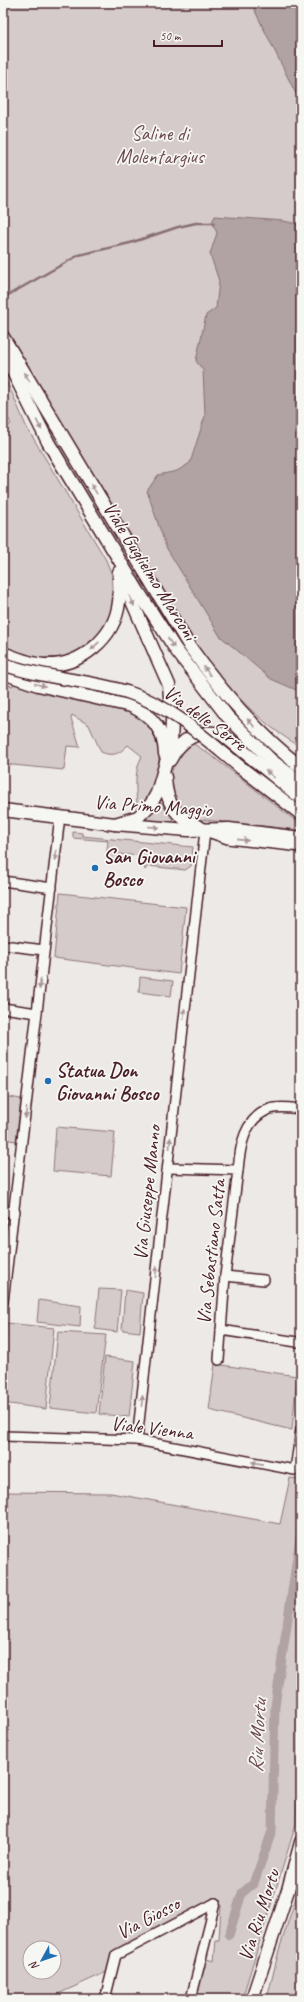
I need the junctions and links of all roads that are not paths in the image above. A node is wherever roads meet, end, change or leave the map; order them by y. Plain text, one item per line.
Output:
1 (3, 337) edge
2 (3, 352) edge
3 (48, 442) junction
4 (119, 572) junction
5 (3, 653) edge
6 (3, 664) edge
7 (3, 673) edge
8 (301, 767) edge
9 (165, 770) junction
10 (301, 783) edge
11 (301, 798) edge
12 (3, 810) edge
13 (301, 814) edge
14 (60, 816) junction
15 (115, 824) junction
16 (205, 831) junction
17 (301, 838) edge
18 (301, 847) edge
19 (3, 881) edge
20 (52, 888) junction
21 (3, 945) edge
22 (44, 950) junction
23 (3, 1008) edge
24 (37, 1012) junction
25 (301, 1109) edge
26 (168, 1168) junction
27 (238, 1170) junction
28 (3, 1211) edge
29 (15, 1212) junction
30 (225, 1276) junction
31 (264, 1280) dead end
32 (3, 1302) edge
33 (221, 1330) junction
34 (297, 1342) dead end
35 (219, 1360) dead end
36 (301, 1429) edge
37 (3, 1436) edge
38 (137, 1440) junction
39 (301, 1842) edge
40 (105, 1999) edge
41 (191, 1999) edge
42 (252, 1999) edge

8 -> 1 main road, Viale Guglielmo Marconi
2 -> 3 main road, Viale Guglielmo Marconi
3 - 4 main road
3 -> 10 main road, Viale Guglielmo Marconi
4 -> 5 main road
4 -> 9 main road
6 - 13 main road, Via delle Serre, bridge
7 -> 9 main road
11 -> 9 main road
9 - 15 main road
9 - 16 main road
12 - 14 main road, Via Primo Maggio
14 - 15 main road, Via Primo Maggio
14 -> 20 street
15 -> 16 main road, Via Primo Maggio
16 - 17 main road, Via Primo Maggio
16 -> 18 street
26 -> 16 street, Via Giuseppe Manno
19 - 20 street
20 - 22 street
21 - 22 street
22 -> 24 street
23 - 24 street
24 -> 29 street
25 - 27 street
26 - 27 street, Via Sebastiano Satta
38 -> 26 street, Via Giuseppe Manno
27 - 30 street, Via Sebastiano Satta
28 - 29 street
29 - 32 street
30 - 31 street
30 - 33 street, Via Sebastiano Satta
33 - 34 street
33 - 35 street, Via Sebastiano Satta
36 -> 38 street, Viale Vienna
37 - 38 street, Viale Vienna
39 - 42 main road, Via Riu Mortu
40 - 41 street, Via Giosso

